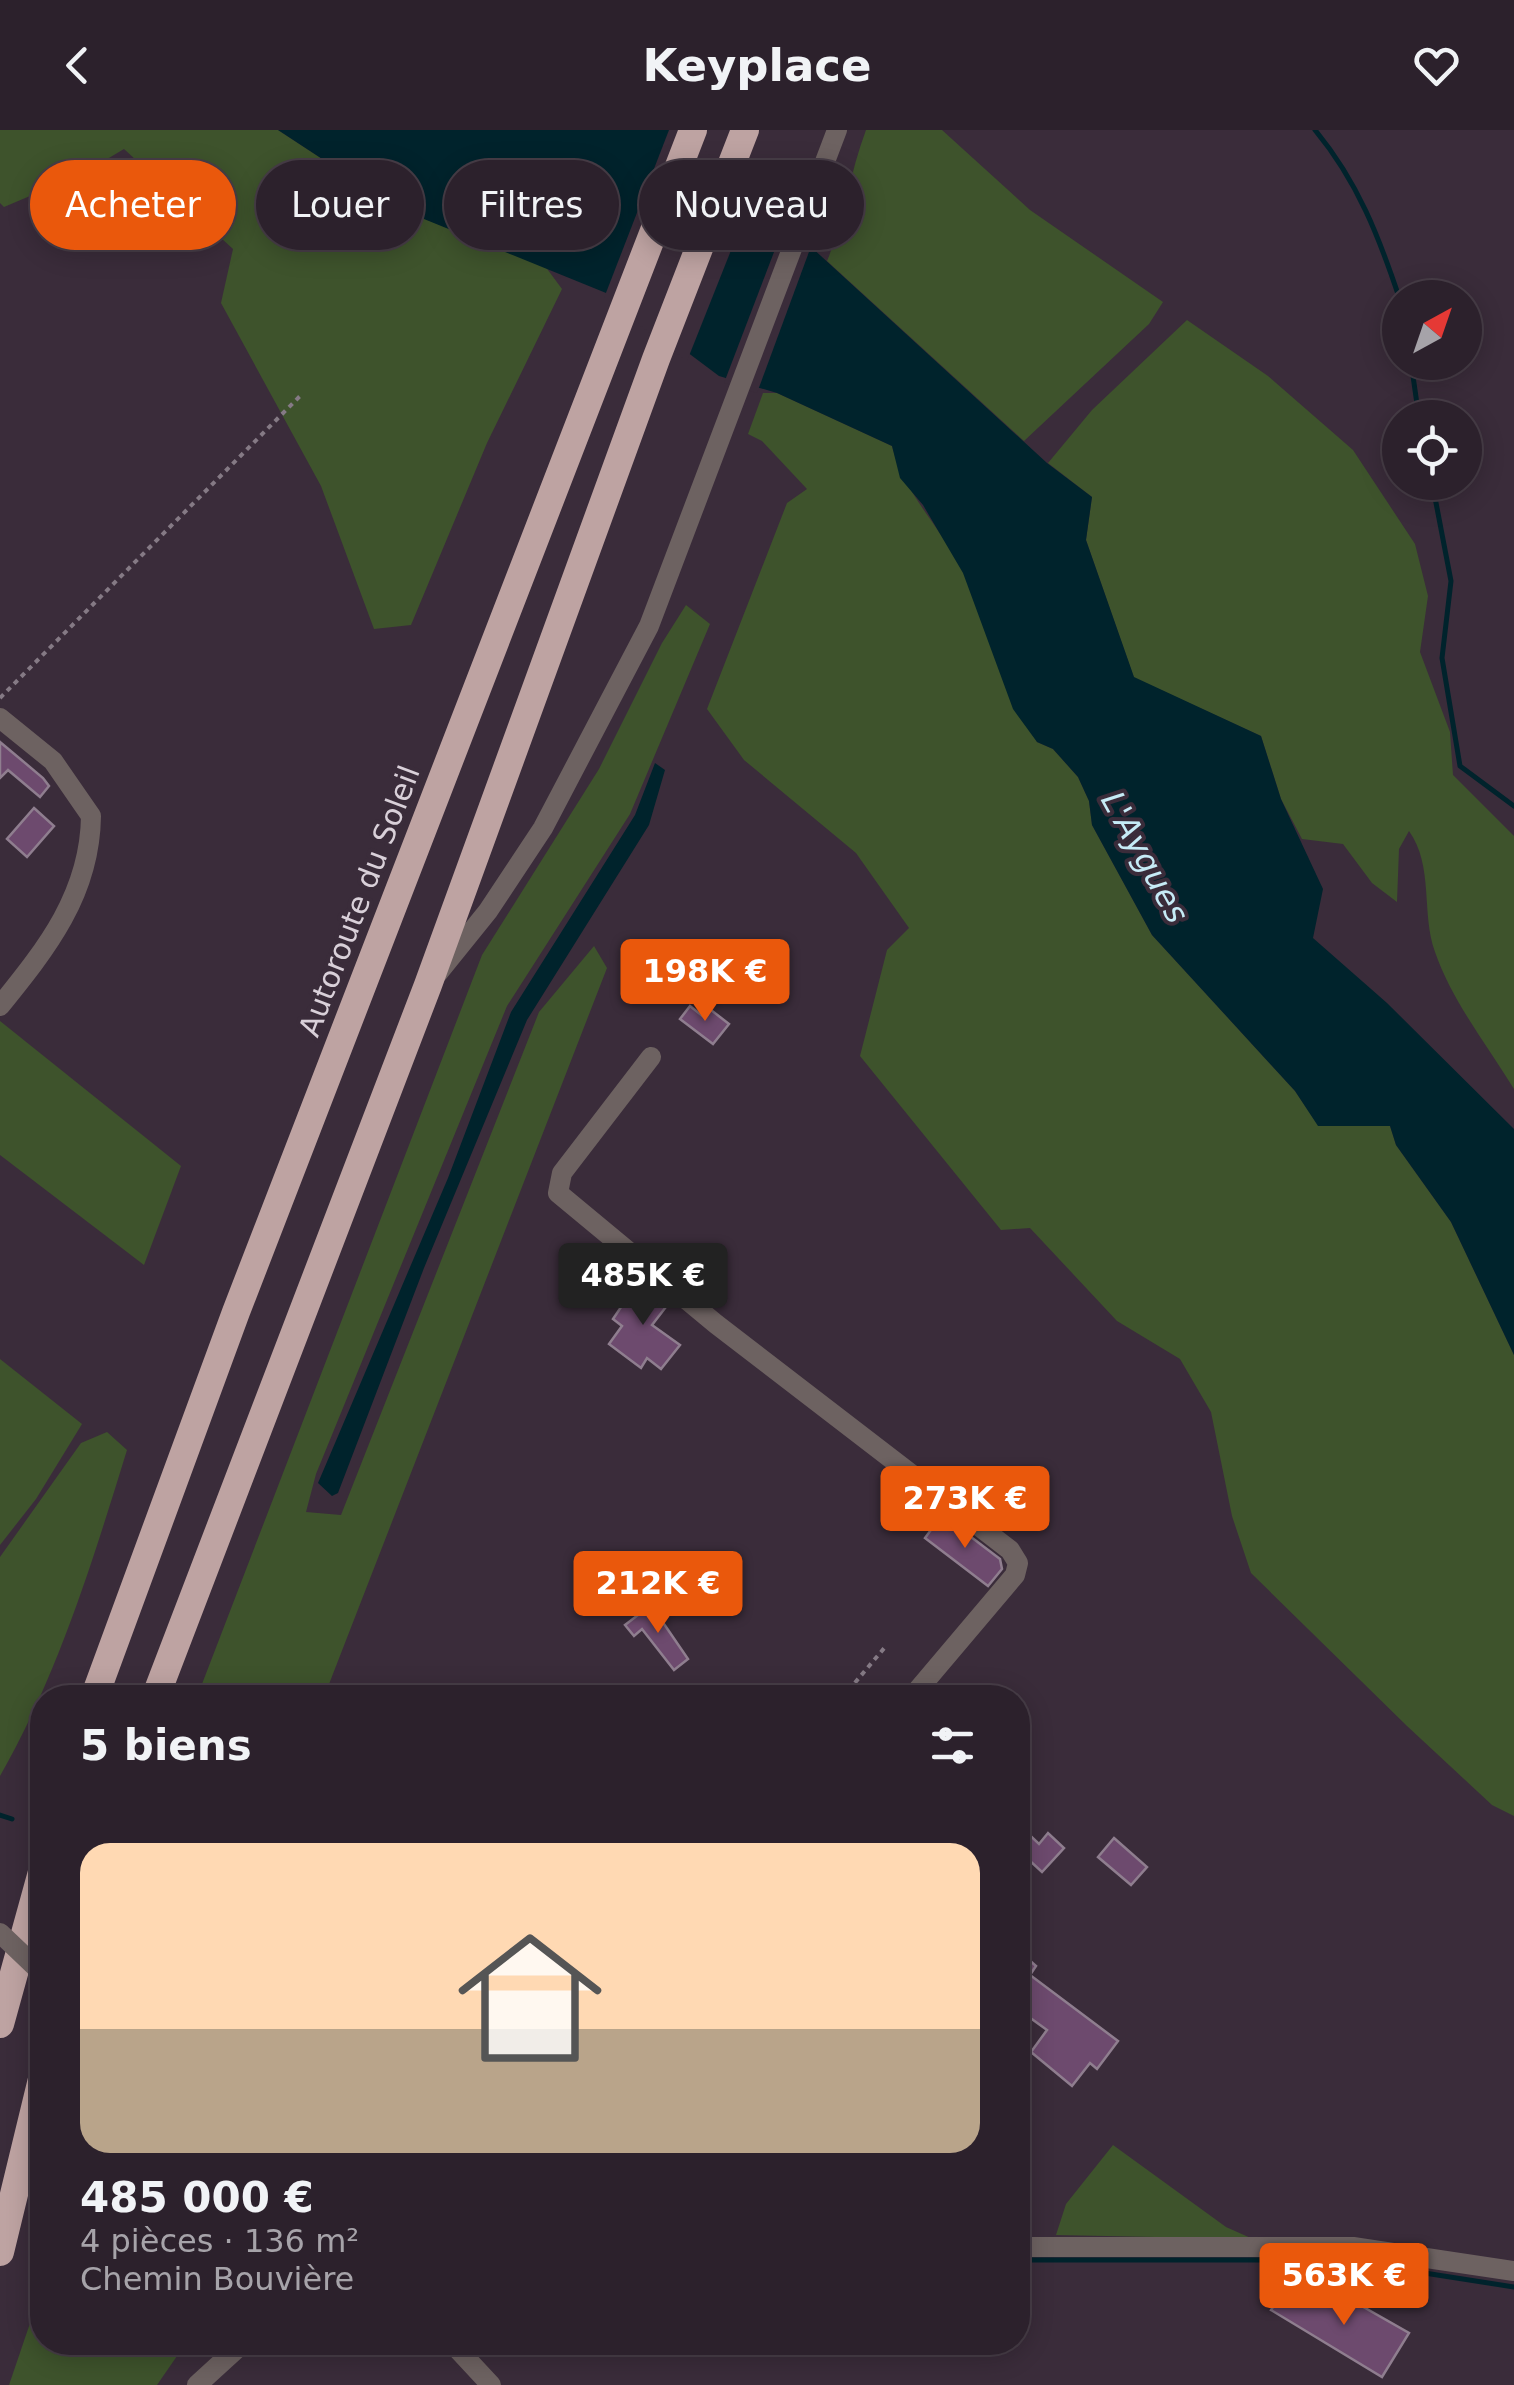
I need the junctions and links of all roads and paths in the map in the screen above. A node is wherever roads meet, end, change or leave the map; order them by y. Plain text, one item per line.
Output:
1 (693, 130) edge
2 (745, 130) edge
3 (838, 130) edge
4 (303, 393) dead end
5 (0, 698) edge
6 (0, 718) edge
7 (428, 986) junction
8 (0, 1006) edge
9 (651, 1057) dead end
10 (886, 1646) dead end
11 (99, 1685) edge
12 (161, 1685) edge
13 (853, 1685) edge
14 (922, 1685) edge
15 (30, 1915) edge
16 (0, 1934) edge
17 (30, 1961) edge
18 (0, 2024) edge
19 (30, 2129) edge
20 (1030, 2247) edge
21 (0, 2252) edge
22 (1514, 2271) edge
23 (230, 2355) edge
24 (463, 2355) edge
25 (197, 2385) edge
26 (491, 2385) edge

1 - 11 highway, Autoroute du Soleil
2 - 7 highway
3 - 7 street
4 - 5 path
6 - 8 street
7 - 12 highway
9 - 14 street
10 - 13 path
15 - 18 highway
16 - 17 street, bridge
19 - 21 highway
20 - 22 street
23 - 25 street
24 - 26 street

